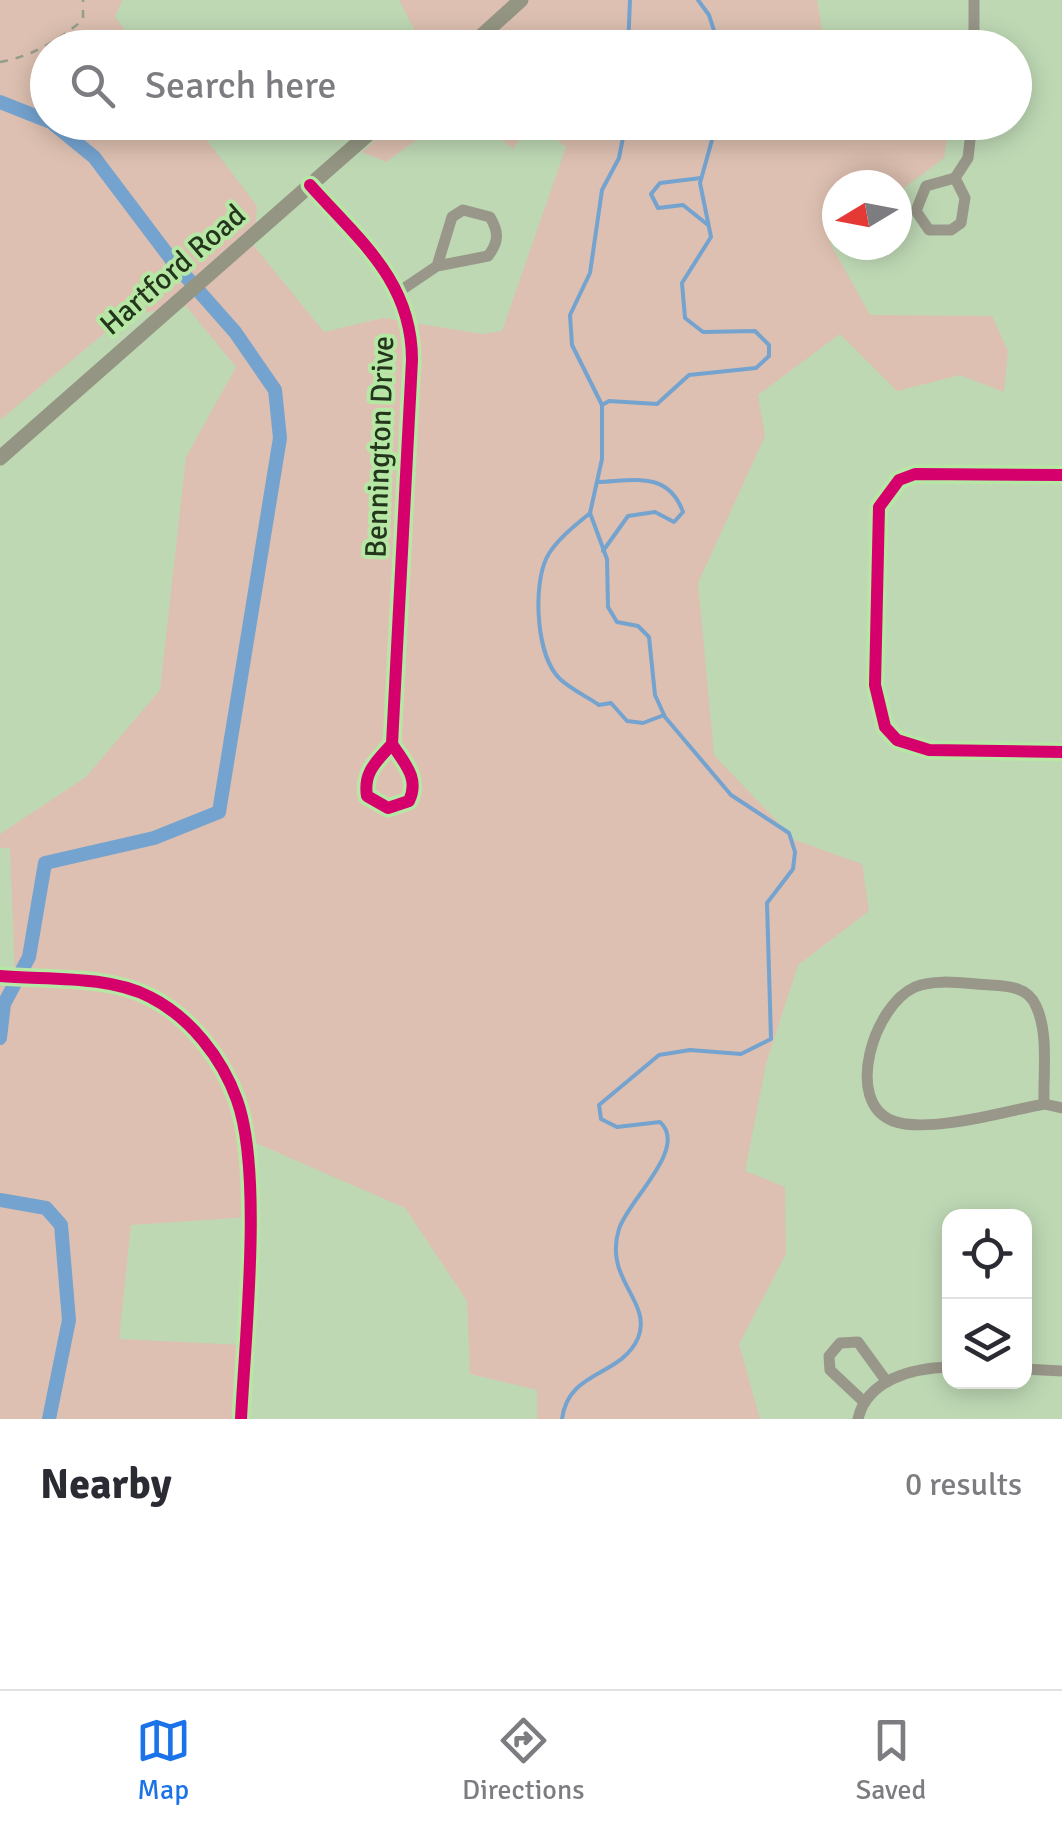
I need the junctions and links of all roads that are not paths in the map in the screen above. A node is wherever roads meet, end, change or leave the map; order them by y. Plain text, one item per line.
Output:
1 (521, 0) edge
2 (974, 0) edge
3 (488, 30) edge
4 (974, 30) edge
5 (361, 140) edge
6 (970, 140) edge
7 (954, 178) junction
8 (310, 185) junction
9 (438, 266) junction
10 (400, 292) junction
11 (0, 458) edge
12 (1062, 474) edge
13 (392, 744) junction
14 (1062, 752) edge
15 (0, 976) edge
16 (1044, 1104) junction
17 (1062, 1108) edge
18 (942, 1369) edge
19 (1032, 1370) edge
20 (1062, 1371) edge
21 (888, 1382) junction
22 (863, 1401) junction
23 (241, 1419) edge
24 (858, 1419) edge

1 - 3 street
2 - 4 street
5 - 8 street, Hartford Road
6 - 7 street
7 - 7 street
8 - 10 street, Bennington Drive
8 - 11 street, Hartford Road
9 - 9 street
9 - 10 street
10 - 13 street, Bennington Drive
12 - 14 street
13 - 13 street, Bennington Drive
15 - 23 street
16 - 16 street
16 - 17 street
18 - 21 street
19 - 20 street
21 - 22 street
21 - 22 street
22 - 24 street

